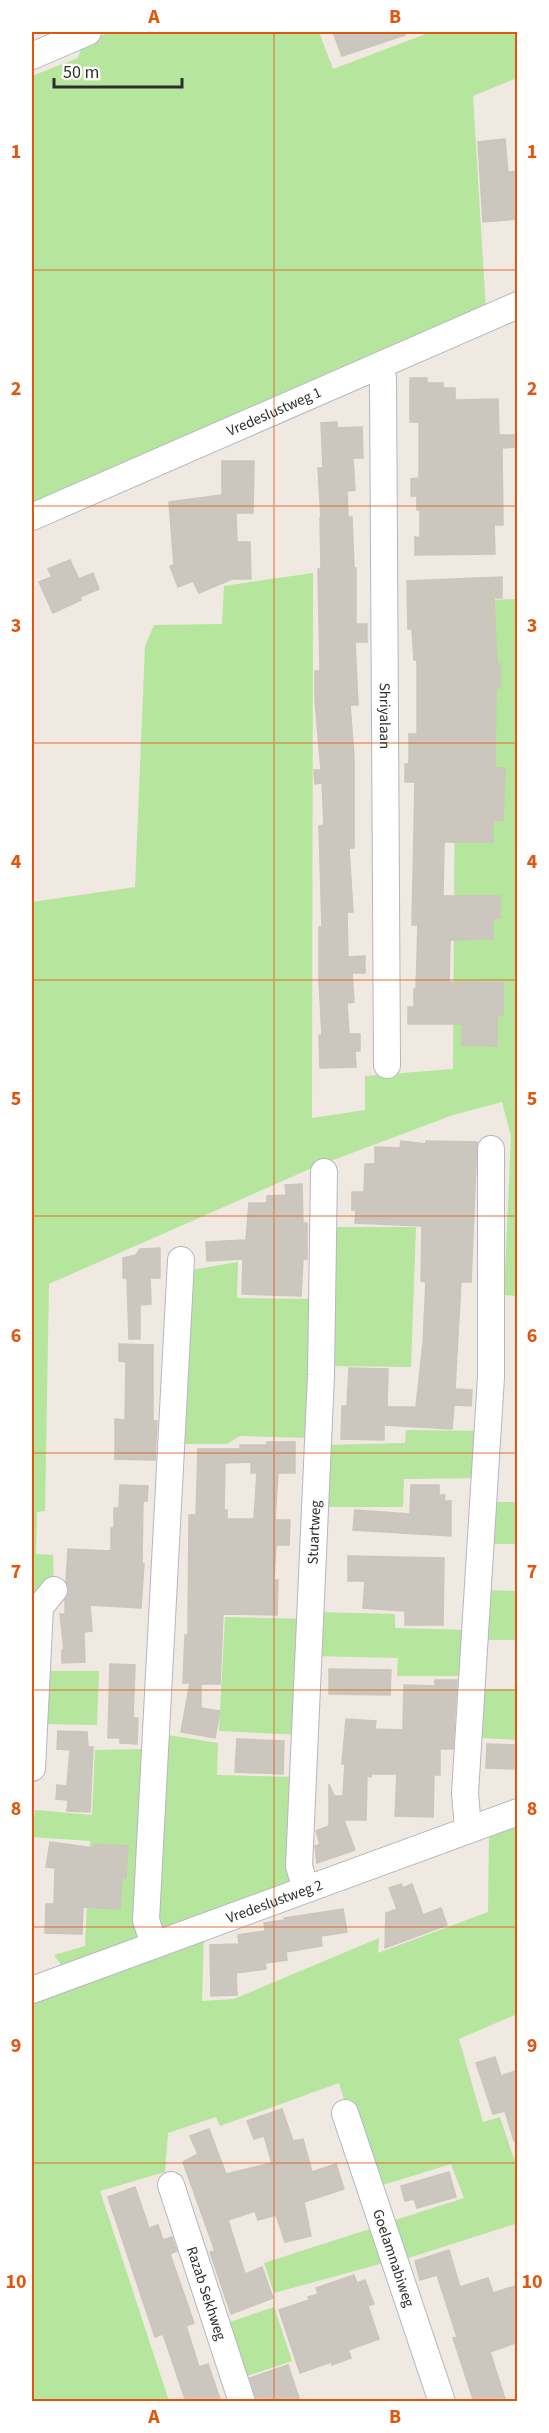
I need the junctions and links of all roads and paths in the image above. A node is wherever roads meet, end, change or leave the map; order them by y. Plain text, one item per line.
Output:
1 (88, 32) edge
2 (32, 56) edge
3 (518, 305) edge
4 (378, 367) junction
5 (32, 517) edge
6 (387, 1065) dead end
7 (491, 1149) dead end
8 (324, 1172) dead end
9 (181, 1260) dead end
10 (54, 1590) dead end
11 (32, 1768) edge
12 (518, 1812) edge
13 (468, 1830) junction
14 (306, 1889) junction
15 (154, 1945) junction
16 (32, 1990) edge
17 (345, 2113) dead end
18 (171, 2185) dead end
19 (242, 2402) edge
20 (442, 2402) edge

1 - 2 street
3 - 4 street, Vredeslustweg 1
4 - 5 street, Vredeslustweg 1
4 - 6 street, Shriyalaan
7 - 13 street
8 - 14 street, Stuartweg
9 - 15 street
10 - 11 street
12 - 13 street, Vredeslustweg 2
13 - 14 street, Vredeslustweg 2
14 - 15 street, Vredeslustweg 2
15 - 16 street, Vredeslustweg 2
17 - 20 street, Goelamnabiweg
18 - 19 street, Razab Sekhweg

